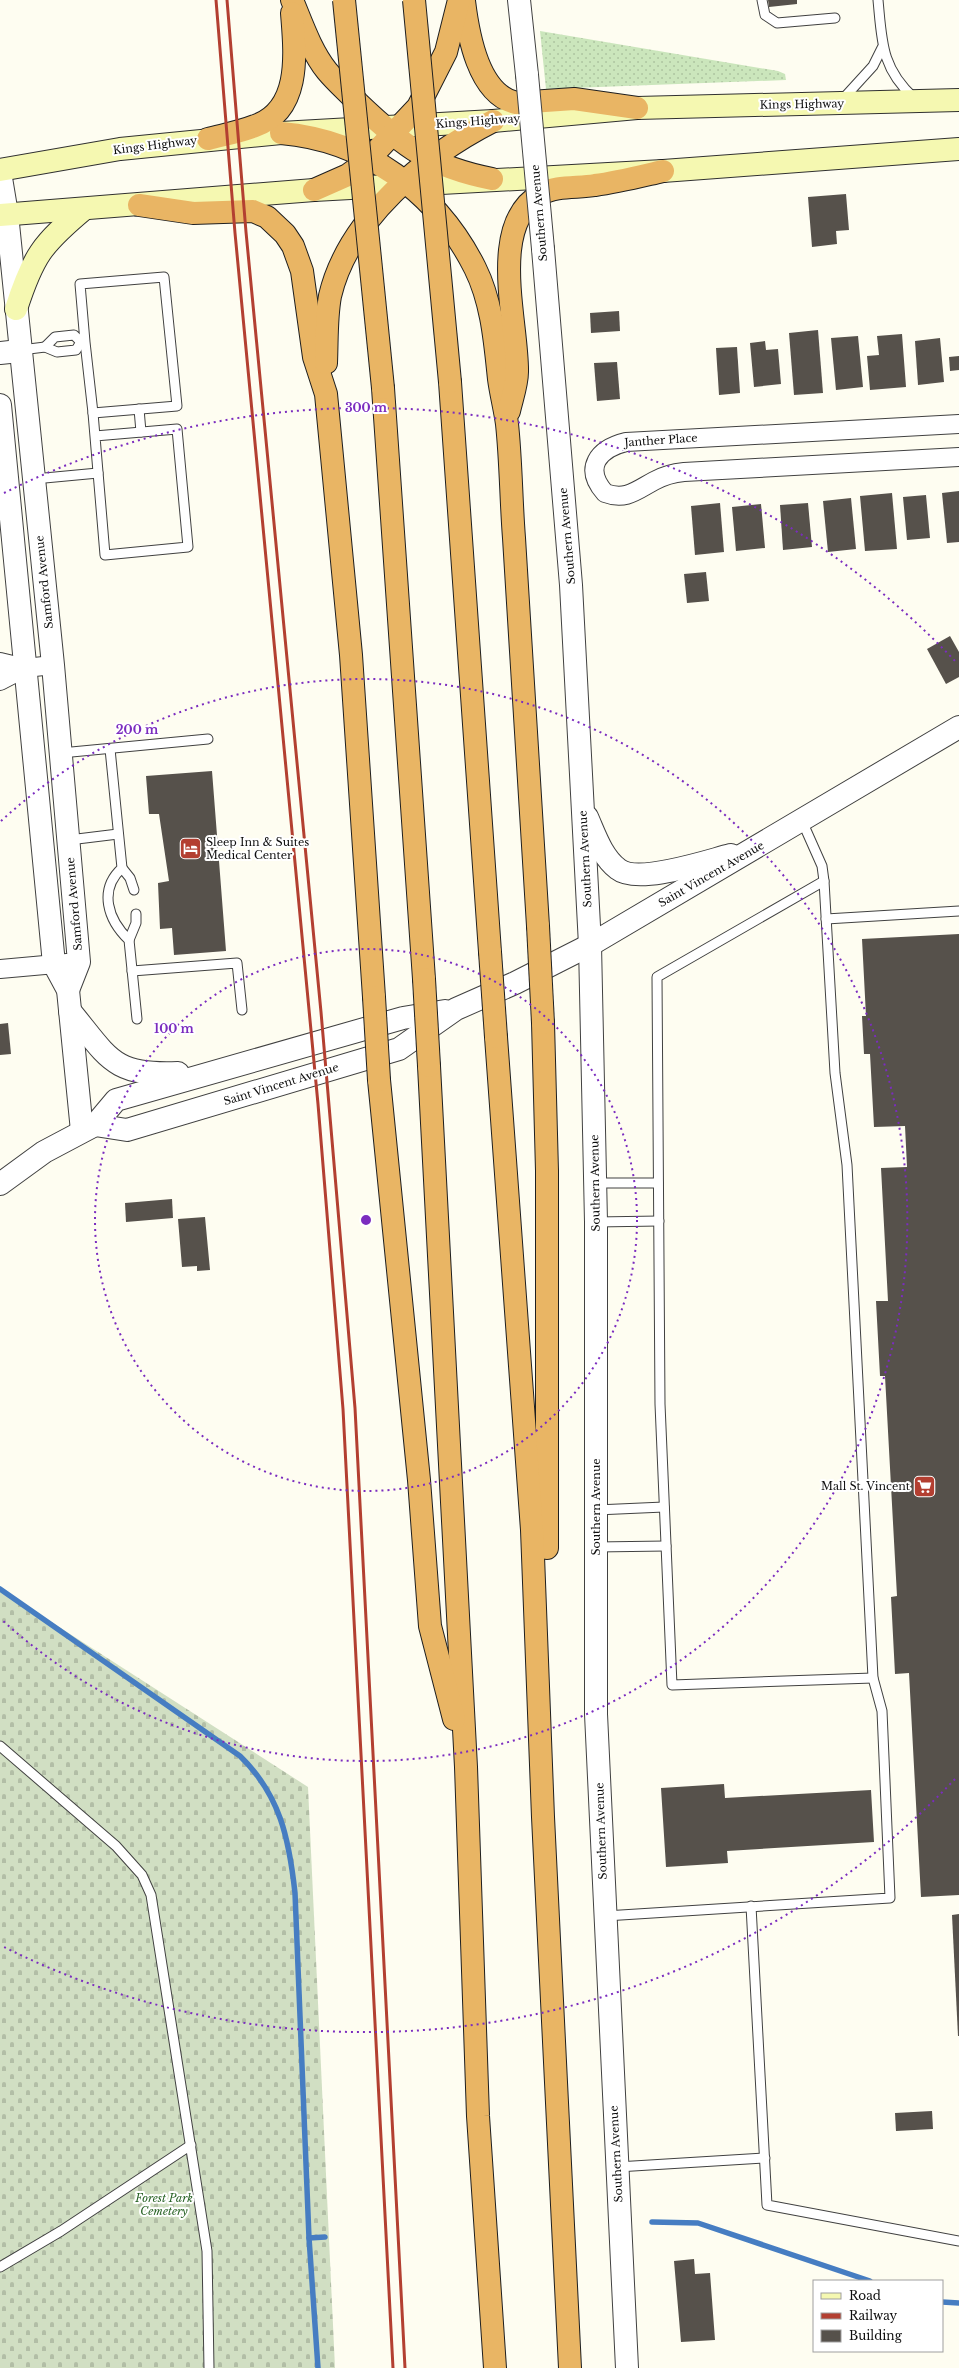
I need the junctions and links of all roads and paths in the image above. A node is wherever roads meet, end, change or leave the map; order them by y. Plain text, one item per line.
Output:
1 (291, 0) edge
2 (344, 0) edge
3 (414, 0) edge
4 (459, 0) edge
5 (464, 0) edge
6 (519, 0) edge
7 (762, 0) edge
8 (878, 0) edge
9 (835, 18) dead end
10 (882, 48) junction
11 (917, 100) junction
12 (959, 100) edge
13 (839, 103) junction
14 (637, 108) junction
15 (493, 120) junction
16 (393, 130) junction
17 (281, 133) junction
18 (208, 139) junction
19 (959, 149) edge
20 (370, 158) junction
21 (430, 160) junction
22 (0, 171) edge
23 (664, 171) junction
24 (492, 179) junction
25 (405, 183) junction
26 (314, 190) junction
27 (139, 205) junction
28 (84, 209) junction
29 (4, 215) edge
30 (16, 309) junction
31 (83, 342) junction
32 (45, 347) junction
33 (10, 352) edge
34 (326, 394) junction
35 (0, 405) edge
36 (139, 409) junction
37 (93, 413) junction
38 (507, 424) junction
39 (959, 424) edge
40 (141, 432) junction
41 (95, 436) junction
42 (959, 457) edge
43 (98, 473) junction
44 (33, 480) junction
45 (0, 662) edge
46 (53, 665) junction
47 (24, 668) junction
48 (0, 681) edge
49 (959, 727) edge
50 (208, 739) dead end
51 (110, 748) junction
52 (61, 753) junction
53 (33, 757) junction
54 (582, 807) junction
55 (802, 821) junction
56 (118, 834) junction
57 (69, 840) junction
58 (752, 851) junction
59 (122, 868) junction
60 (824, 881) junction
61 (134, 890) dead end
62 (959, 911) edge
63 (136, 914) dead end
64 (826, 918) junction
65 (129, 940) junction
66 (590, 946) junction
67 (79, 962) junction
68 (54, 964) junction
69 (0, 969) edge
70 (132, 971) junction
71 (68, 990) junction
72 (456, 1009) junction
73 (242, 1010) dead end
74 (70, 1011) junction
75 (137, 1020) dead end
76 (215, 1071) junction
77 (89, 1128) junction
78 (595, 1183) junction
79 (658, 1183) junction
80 (0, 1184) edge
81 (659, 1221) junction
82 (596, 1222) junction
83 (664, 1507) junction
84 (596, 1510) junction
85 (666, 1546) junction
86 (596, 1547) junction
87 (874, 1678) junction
88 (0, 1746) edge
89 (466, 1767) junction
90 (543, 1817) junction
91 (752, 1906) junction
92 (605, 1916) junction
93 (191, 2145) junction
94 (765, 2158) junction
95 (617, 2166) junction
96 (959, 2241) edge
97 (0, 2267) edge
98 (209, 2368) edge
99 (495, 2368) edge
100 (570, 2368) edge
101 (627, 2368) edge

1 - 16 highway
1 - 18 highway
2 - 89 highway, bridge
3 - 90 highway, bridge
4 - 16 highway
5 - 14 highway
6 - 54 street, Southern Avenue, bridge
7 - 9 lane
8 - 10 lane
10 - 11 lane
10 - 13 lane
11 - 12 main road, Kings Highway
11 - 13 main road, Kings Highway
13 - 14 main road, Kings Highway
14 - 15 main road, Kings Highway
15 - 16 main road, Kings Highway
15 - 21 highway
16 - 17 main road, Kings Highway
16 - 20 highway
16 - 21 highway
17 - 18 main road, Kings Highway
17 - 20 highway
18 - 22 main road, Kings Highway
19 - 23 main road
20 - 25 highway
20 - 26 highway
21 - 24 highway
21 - 25 highway
22 - 29 street, Samford Avenue
23 - 24 main road
23 - 38 highway
24 - 25 main road
25 - 26 main road
25 - 34 highway
25 - 38 highway
26 - 27 main road
27 - 28 main road
27 - 34 highway
28 - 29 main road
28 - 30 main road
29 - 30 street, Samford Avenue
30 - 33 street, Samford Avenue
31 - 32 lane
31 - 32 lane
31 - 36 lane
31 - 37 lane
32 - 33 lane
33 - 44 street, Samford Avenue
34 - 89 highway, bridge
35 - 47 street, Samford Avenue
36 - 37 lane
36 - 40 lane
37 - 41 lane
38 - 90 highway, bridge
39 - 42 street, Janther Place
40 - 41 lane
40 - 43 lane
41 - 43 lane
43 - 44 lane
44 - 46 street, Samford Avenue
45 - 47 street
46 - 47 street
46 - 52 street, Samford Avenue
47 - 48 street
47 - 53 street, Samford Avenue
49 - 55 street, Saint Vincent Avenue
50 - 51 lane
51 - 52 lane
51 - 56 lane
52 - 53 street
52 - 57 street, Samford Avenue
53 - 68 street, Samford Avenue
54 - 58 street
54 - 66 street, Southern Avenue
55 - 58 street, Saint Vincent Avenue
55 - 60 lane
56 - 57 lane
56 - 59 lane
57 - 67 street, Samford Avenue
58 - 66 street, Saint Vincent Avenue
59 - 61 lane
59 - 65 lane
60 - 64 lane
60 - 79 lane
62 - 64 lane
63 - 65 lane
64 - 87 lane
65 - 70 lane
66 - 72 street, Saint Vincent Avenue
66 - 78 street, Southern Avenue
67 - 68 street
67 - 71 street, Samford Avenue
68 - 69 street
68 - 71 street, Samford Avenue
70 - 73 lane
70 - 75 lane
71 - 74 street, Samford Avenue
72 - 76 street, Saint Vincent Avenue
72 - 77 street, Saint Vincent Avenue
74 - 76 street
74 - 77 street, Samford Avenue
76 - 77 street, Saint Vincent Avenue
77 - 80 street, Saint Vincent Avenue
78 - 79 lane
78 - 82 street, Southern Avenue
79 - 81 lane
81 - 82 lane
81 - 83 lane
82 - 84 street, Southern Avenue
83 - 84 lane
83 - 85 lane
84 - 86 street, Southern Avenue
85 - 86 lane
85 - 87 lane
86 - 92 street, Southern Avenue
87 - 91 lane
88 - 93 lane
89 - 99 highway
90 - 100 highway
91 - 92 lane
91 - 94 lane
92 - 95 street, Southern Avenue
93 - 97 lane
93 - 98 lane
94 - 95 lane
94 - 96 lane
95 - 101 street, Southern Avenue

